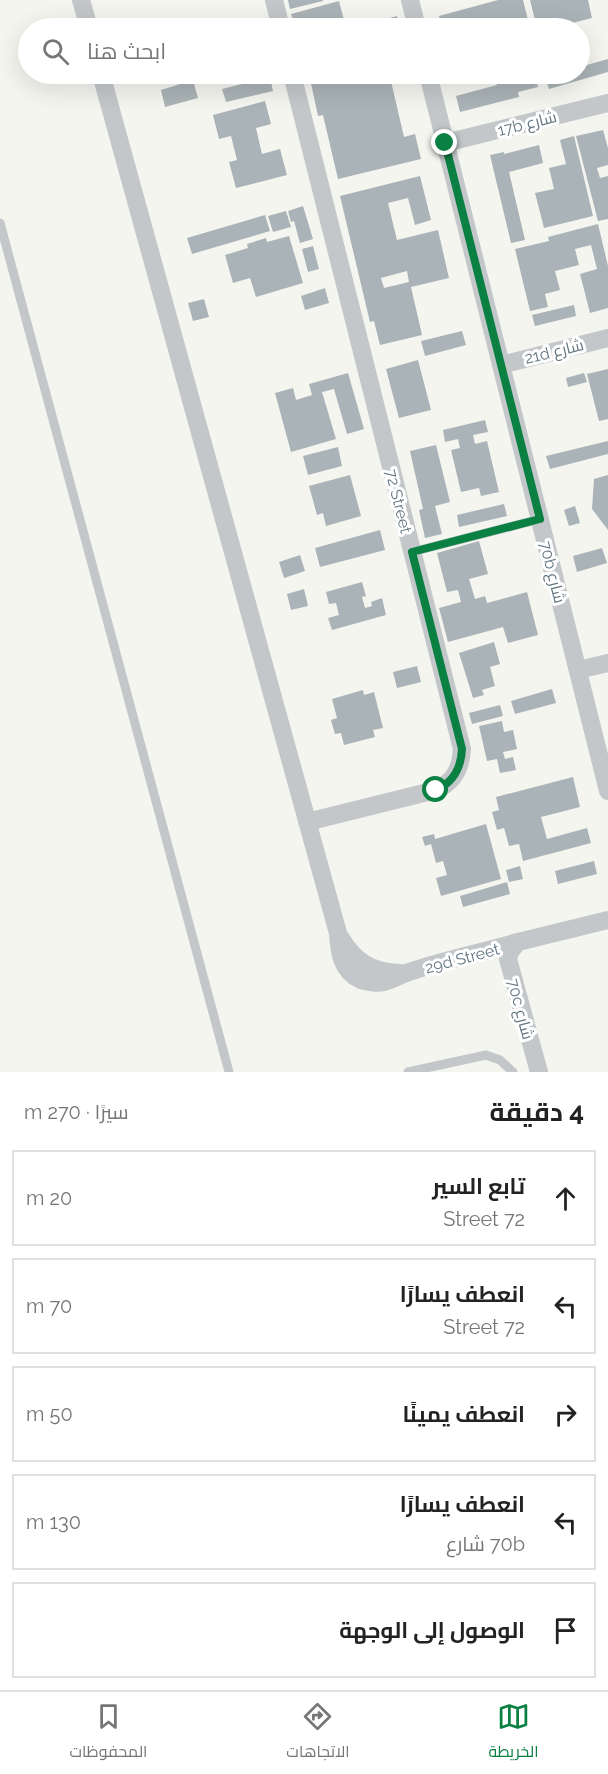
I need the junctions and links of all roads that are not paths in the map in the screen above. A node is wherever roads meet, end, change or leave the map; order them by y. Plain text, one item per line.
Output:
1 (81, 0) edge
2 (274, 0) edge
3 (410, 0) edge
4 (86, 18) edge
5 (278, 18) edge
6 (414, 18) edge
7 (104, 84) edge
8 (295, 84) edge
9 (430, 84) edge
10 (608, 103) edge
11 (445, 143) junction
12 (0, 223) edge
13 (608, 338) edge
14 (501, 365) junction
15 (540, 519) junction
16 (412, 552) junction
17 (608, 663) edge
18 (578, 670) junction
19 (608, 791) edge
20 (307, 822) junction
21 (608, 920) edge
22 (516, 944) junction
23 (229, 1072) edge
24 (408, 1072) edge
25 (513, 1072) edge
26 (538, 1072) edge

1 - 4 street
2 - 5 street
3 - 6 street
7 - 20 street
8 - 16 street, 72 Street
9 - 11 street, 70b شارع
10 - 11 street, 17b شارع
11 - 14 street, 70b شارع
12 - 23 lane
13 - 14 street, 21d شارع
14 - 15 street, 70b شارع
15 - 16 lane
15 - 18 street, 70b شارع
16 - 20 street, 72 Street
17 - 18 street
18 - 19 street, 70b شارع
20 - 22 street, 29d Street
21 - 22 street, 29d Street
22 - 26 street, 70c شارع
24 - 25 lane

